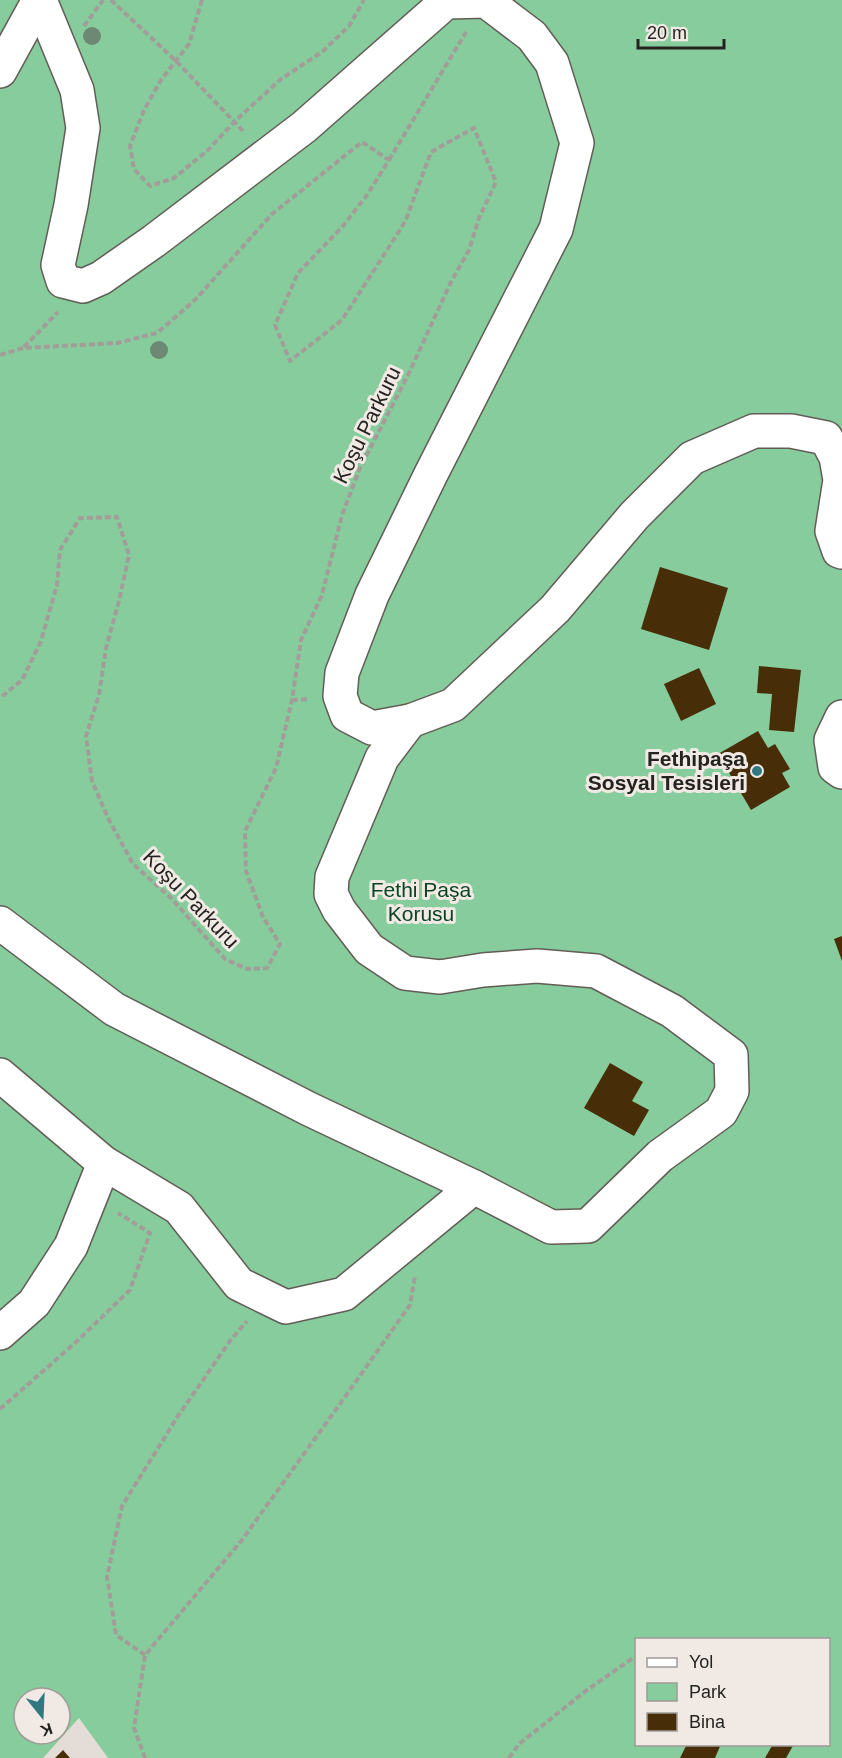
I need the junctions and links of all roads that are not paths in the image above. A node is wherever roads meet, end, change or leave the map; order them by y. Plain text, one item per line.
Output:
1 (39, 0) edge
2 (486, 1) edge
3 (0, 71) edge
4 (842, 552) edge
5 (842, 717) edge
6 (410, 721) junction
7 (842, 772) edge
8 (0, 923) edge
9 (0, 1075) edge
10 (104, 1163) junction
11 (474, 1187) junction
12 (0, 1333) edge

1 - 2 lane
1 - 3 lane
2 - 6 lane
4 - 6 lane
5 - 7 lane
6 - 11 lane
8 - 11 lane
9 - 10 lane
10 - 11 lane
10 - 12 lane

